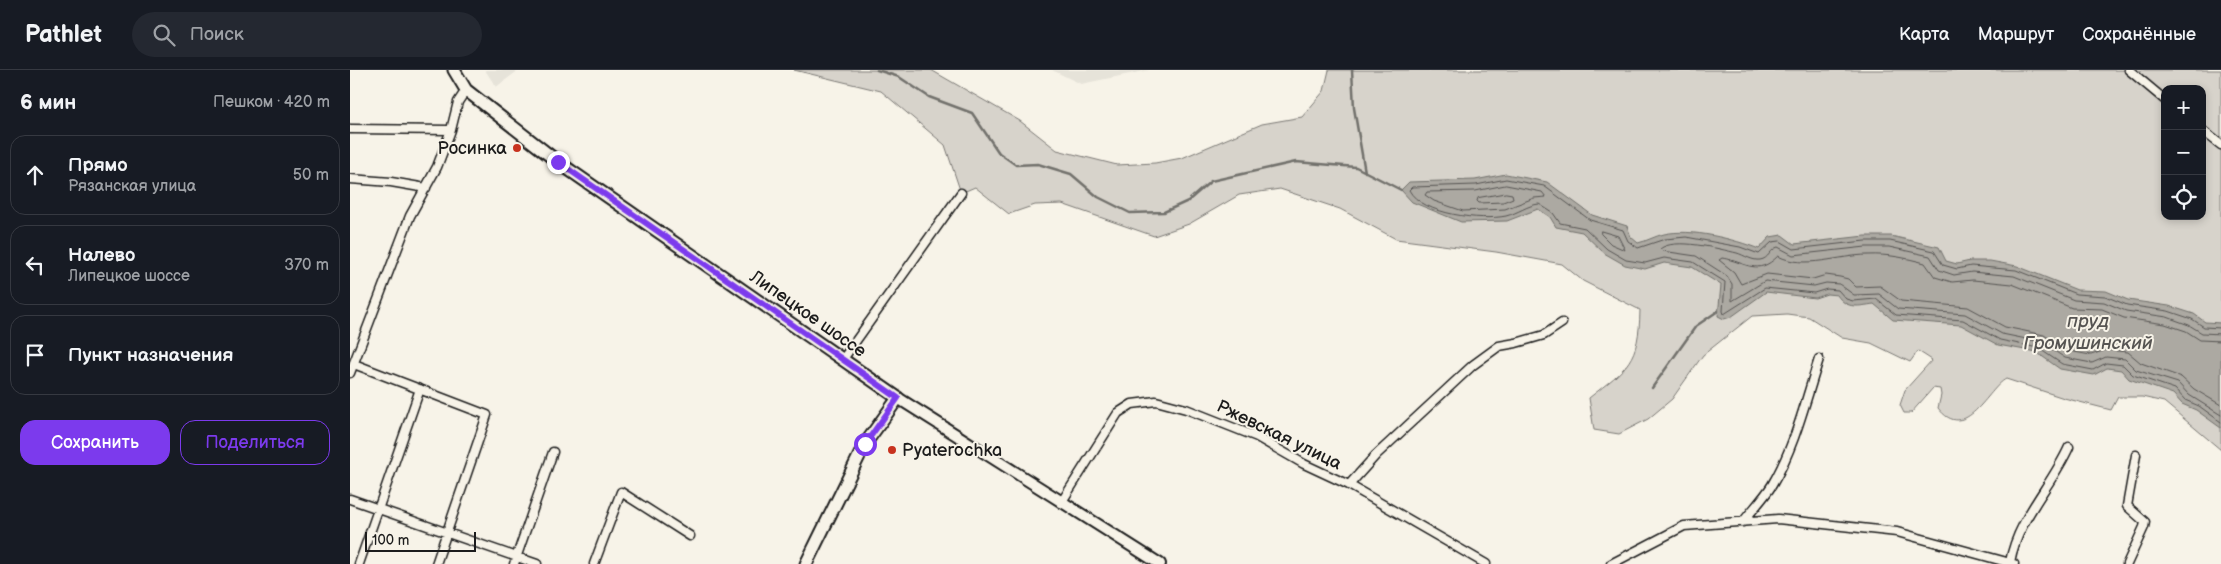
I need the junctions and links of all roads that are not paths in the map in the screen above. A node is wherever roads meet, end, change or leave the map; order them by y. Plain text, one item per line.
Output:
1 (454, 70) edge
2 (2129, 70) edge
3 (466, 90) junction
4 (2161, 97) edge
5 (350, 129) edge
6 (451, 130) junction
7 (2206, 133) edge
8 (2221, 145) edge
9 (350, 180) edge
10 (426, 188) junction
11 (961, 193) dead end
12 (1562, 322) dead end
13 (1819, 359) dead end
14 (843, 360) junction
15 (354, 364) junction
16 (350, 373) edge
17 (420, 389) junction
18 (898, 398) junction
19 (2069, 447) dead end
20 (553, 452) dead end
21 (2136, 455) dead end
22 (1349, 485) junction
23 (350, 499) edge
24 (1061, 503) junction
25 (378, 510) junction
26 (1743, 522) junction
27 (447, 532) junction
28 (690, 536) dead end
29 (515, 561) edge
30 (2012, 563) edge
31 (359, 564) edge
32 (436, 564) edge
33 (537, 564) edge
34 (594, 564) edge
35 (806, 564) edge
36 (1160, 564) edge
37 (1486, 564) edge
38 (1612, 564) edge
39 (2128, 564) edge

1 - 3 main road, Липецкое шоссе
2 - 4 street
3 - 6 street
3 - 14 main road, Липецкое шоссе
5 - 6 street
6 - 10 street
7 - 8 street
9 - 10 street
10 - 15 street
11 - 14 street
12 - 22 street
13 - 26 street
14 - 18 main road, Липецкое шоссе
15 - 16 street
15 - 17 street
17 - 25 street
17 - 27 street
18 - 24 street, Липецкое шоссе
18 - 35 main road
19 - 30 street
20 - 29 street
21 - 39 street
22 - 24 street, Ржевская улица
22 - 37 street, Ржевская улица
23 - 25 street
24 - 36 street, Липецкое шоссе
25 - 27 street
25 - 31 street
26 - 30 street
26 - 38 street
27 - 29 street
27 - 32 street
28 - 34 street
29 - 33 street

